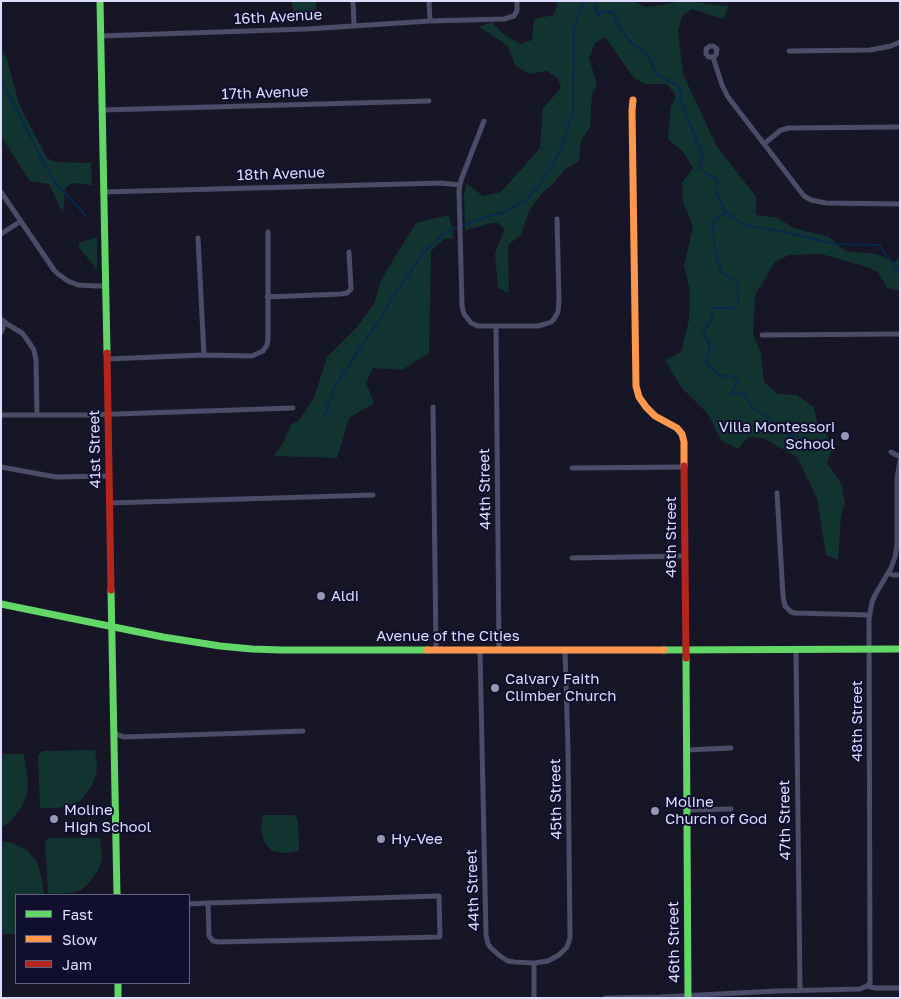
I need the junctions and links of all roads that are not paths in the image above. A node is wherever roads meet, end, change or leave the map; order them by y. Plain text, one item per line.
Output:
1 (100, 1) edge
2 (354, 1) edge
3 (429, 1) edge
4 (517, 1) edge
5 (430, 21) junction
6 (354, 25) junction
7 (100, 36) junction
8 (900, 42) edge
9 (789, 51) dead end
10 (713, 57) dead end
11 (633, 100) dead end
12 (428, 101) dead end
13 (102, 110) junction
14 (484, 121) dead end
15 (900, 127) edge
16 (765, 144) junction
17 (460, 185) junction
18 (1, 192) edge
19 (103, 192) junction
20 (900, 204) edge
21 (557, 219) dead end
22 (21, 221) junction
23 (268, 232) dead end
24 (1, 234) edge
25 (198, 238) dead end
26 (349, 252) dead end
27 (106, 286) junction
28 (268, 297) junction
29 (3, 320) edge
30 (496, 327) junction
31 (1, 333) edge
32 (900, 334) edge
33 (762, 335) dead end
34 (204, 356) junction
35 (107, 359) junction
36 (433, 407) dead end
37 (293, 408) dead end
38 (108, 414) junction
39 (1, 415) edge
40 (37, 415) junction
41 (891, 452) dead end
42 (900, 457) edge
43 (900, 462) edge
44 (1, 467) edge
45 (684, 467) junction
46 (572, 468) dead end
47 (110, 476) junction
48 (777, 493) dead end
49 (373, 495) dead end
50 (110, 502) junction
51 (684, 556) junction
52 (572, 558) dead end
53 (888, 573) junction
54 (900, 575) edge
55 (1, 604) edge
56 (870, 615) junction
57 (112, 627) junction
58 (796, 649) junction
59 (869, 649) junction
60 (900, 649) edge
61 (436, 650) junction
62 (480, 650) junction
63 (499, 650) junction
64 (565, 650) junction
65 (685, 650) junction
66 (303, 730) dead end
67 (114, 733) junction
68 (731, 748) dead end
69 (686, 750) junction
70 (731, 809) dead end
71 (686, 810) junction
72 (117, 894) edge
73 (208, 903) junction
74 (190, 904) edge
75 (534, 962) junction
76 (118, 984) edge
77 (867, 986) junction
78 (900, 988) edge
79 (800, 990) junction
80 (765, 995) edge
81 (688, 996) junction
82 (118, 998) edge
83 (534, 998) edge
84 (605, 998) edge

1 - 7 street, 41st Street
2 - 6 street
3 - 5 street
4 - 5 street, 16th Avenue
5 - 6 street, 16th Avenue
6 - 7 street, 16th Avenue
7 - 13 street, 41st Street
8 - 9 street
10 - 16 street
11 - 45 street, 46th Street
12 - 13 street, 17th Avenue
13 - 19 street, 41st Street
14 - 17 street
15 - 16 street
16 - 20 street
17 - 19 street, 18th Avenue
17 - 30 street
18 - 22 street
19 - 27 street, 41st Street
21 - 30 street
22 - 24 street
22 - 27 street
23 - 28 street
25 - 34 street
26 - 28 street
27 - 35 street, 41st Street
28 - 34 street
29 - 31 street
29 - 40 street
30 - 63 street, 44th Street
32 - 33 street
34 - 35 street
35 - 38 street, 41st Street
36 - 61 street
37 - 38 street
38 - 40 street
38 - 47 street, 41st Street
39 - 40 street
41 - 42 street
43 - 53 street, 48th Street
44 - 47 street
45 - 46 street
45 - 51 street, 46th Street
47 - 50 street, 41st Street
48 - 56 street
49 - 50 street
50 - 57 street, 41st Street
51 - 52 street
51 - 65 street, 46th Street
53 - 54 street
53 - 56 street, 48th Street
55 - 57 street, Avenue of the Cities
56 - 59 street, 48th Street
57 - 61 street, Avenue of the Cities
57 - 67 street, 41st Street
58 - 59 street, Avenue of the Cities
58 - 65 street, Avenue of the Cities
58 - 79 street, 47th Street
59 - 60 street, Avenue of the Cities
59 - 77 street, 48th Street
61 - 62 street, Avenue of the Cities
62 - 63 street, Avenue of the Cities
62 - 75 street, 44th Street
63 - 64 street, Avenue of the Cities
64 - 65 street, Avenue of the Cities
64 - 75 street, 45th Street
65 - 69 street, 46th Street
66 - 67 street
67 - 72 street, 41st Street
68 - 69 street
69 - 71 street, 46th Street
70 - 71 street
71 - 81 street, 46th Street
73 - 73 street
73 - 74 street
75 - 83 street
76 - 82 street
77 - 78 street
77 - 79 street
79 - 80 street
80 - 81 street
81 - 84 street

